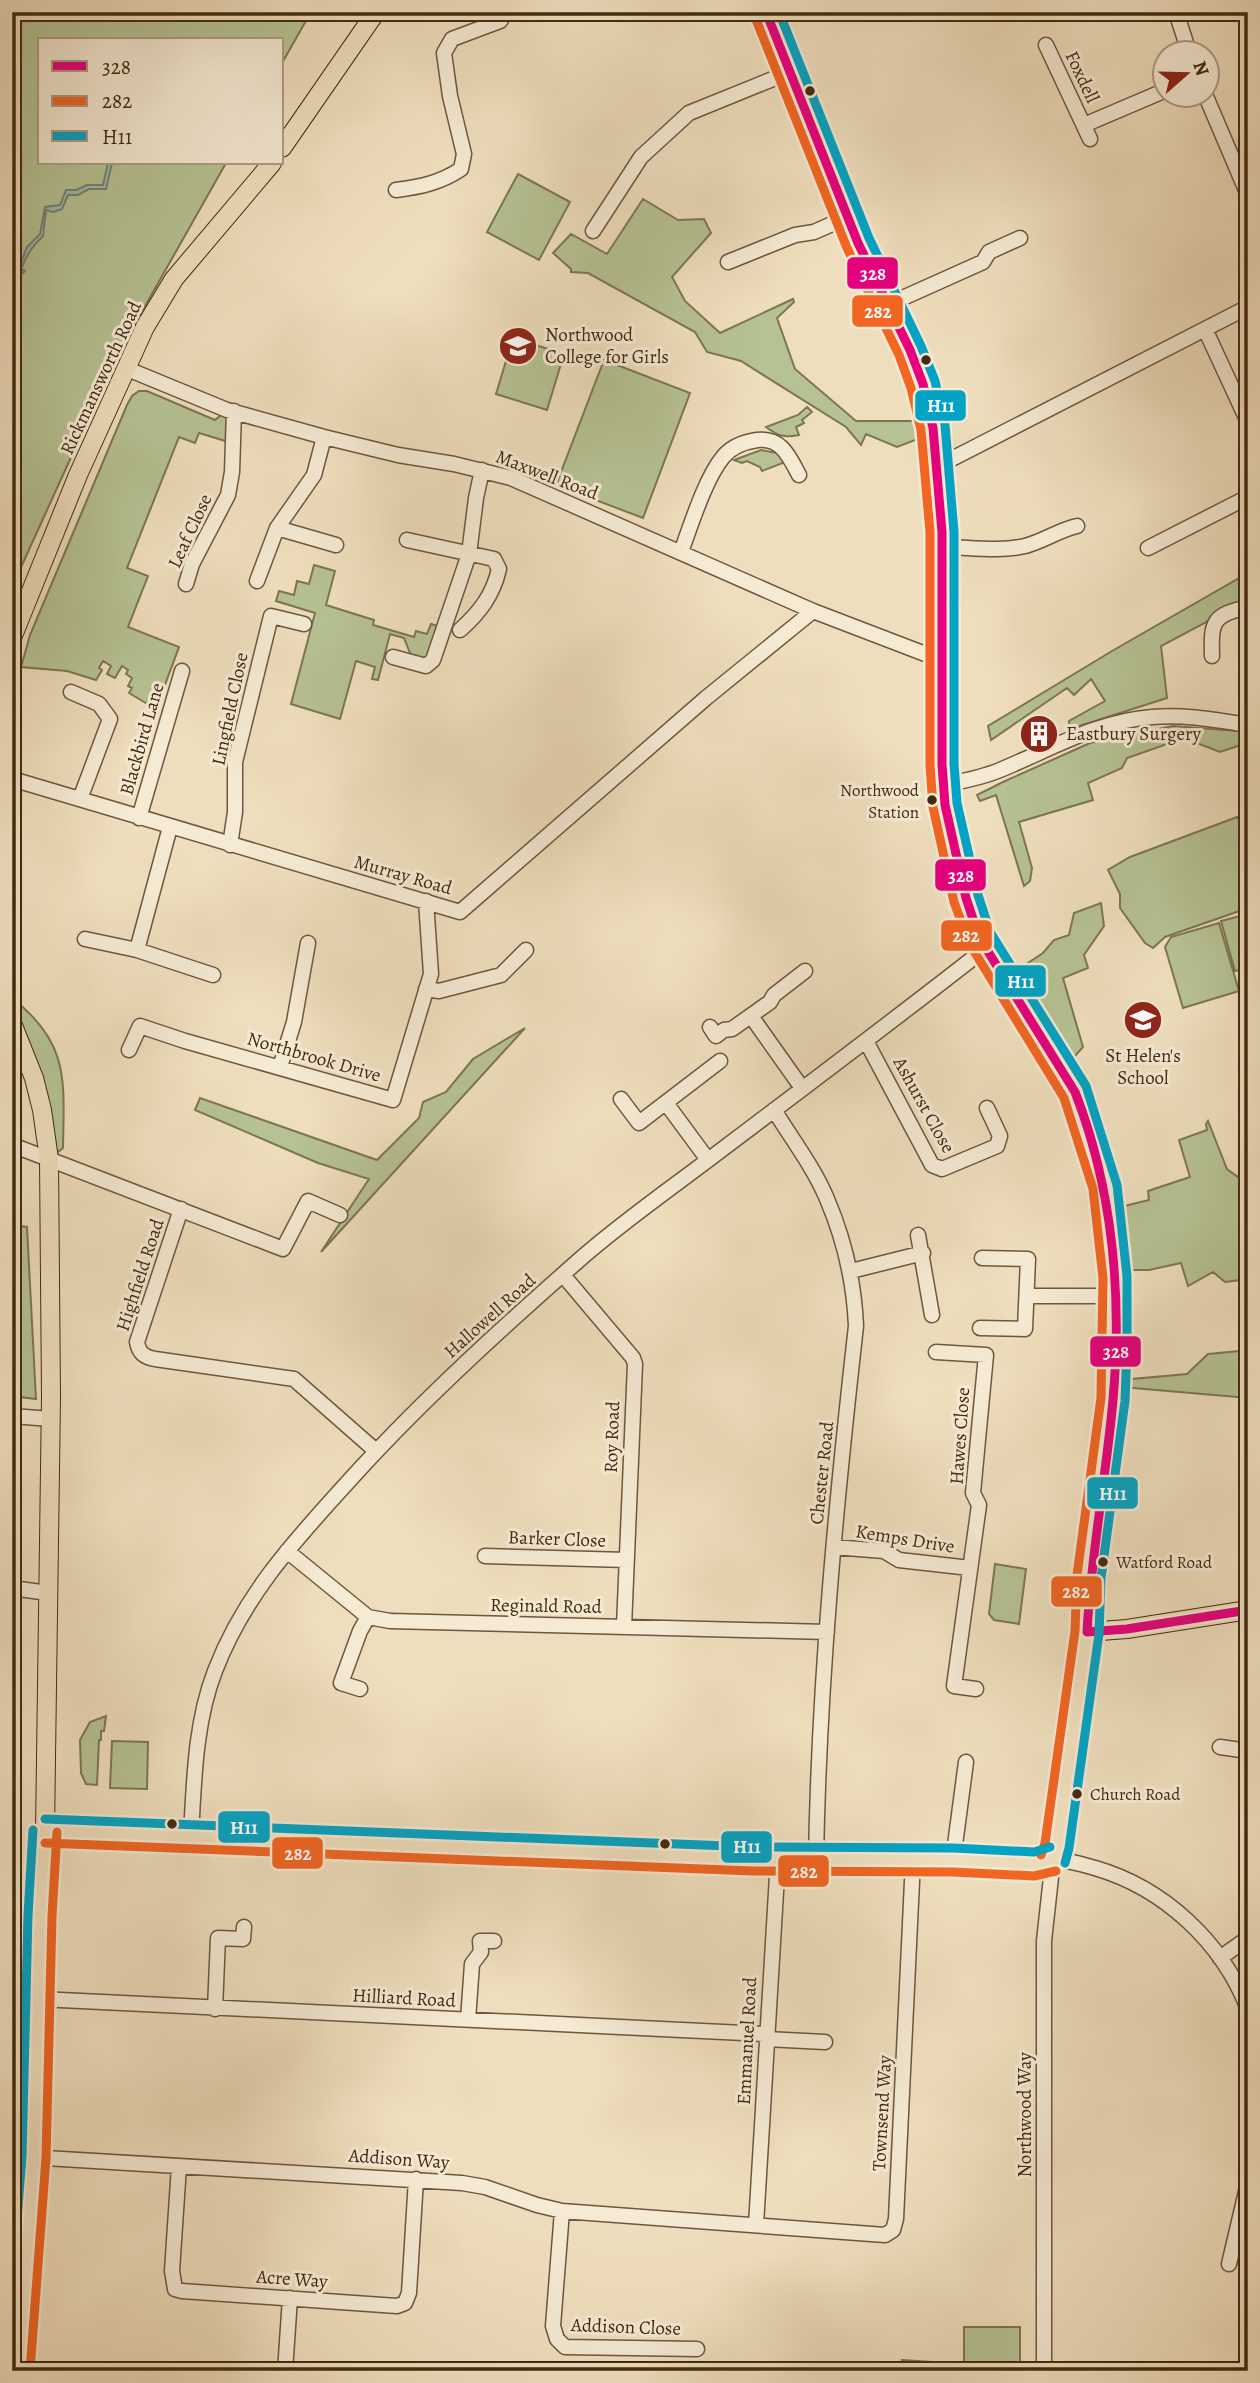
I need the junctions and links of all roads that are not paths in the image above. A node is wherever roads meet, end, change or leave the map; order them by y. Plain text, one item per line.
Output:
1 (376, 12) edge
2 (506, 12) edge
3 (766, 12) edge
4 (1176, 12) edge
5 (1184, 38) edge
6 (1046, 45) dead end
7 (790, 72) junction
8 (1152, 96) edge
9 (1211, 108) edge
10 (1084, 125) junction
11 (1090, 139) dead end
12 (284, 145) edge
13 (271, 164) edge
14 (396, 190) dead end
15 (1248, 195) edge
16 (848, 217) junction
17 (593, 231) dead end
18 (1020, 238) dead end
19 (728, 262) dead end
20 (887, 305) junction
21 (1248, 307) edge
22 (1205, 329) junction
23 (125, 368) junction
24 (234, 411) junction
25 (1248, 422) edge
26 (324, 437) junction
27 (938, 466) junction
28 (482, 470) junction
29 (799, 475) dead end
30 (1248, 497) edge
31 (1077, 526) dead end
32 (277, 528) junction
33 (407, 540) dead end
34 (336, 545) dead end
35 (942, 547) junction
36 (1149, 548) dead end
37 (681, 552) junction
38 (468, 554) junction
39 (257, 581) dead end
40 (186, 584) dead end
41 (1248, 607) edge
42 (813, 611) junction
43 (304, 624) dead end
44 (460, 630) dead end
45 (12, 638) edge
46 (1212, 656) dead end
47 (393, 657) dead end
48 (941, 660) junction
49 (182, 671) dead end
50 (71, 692) dead end
51 (1248, 724) edge
52 (12, 779) edge
53 (943, 785) junction
54 (80, 799) junction
55 (139, 818) junction
56 (170, 827) junction
57 (230, 845) junction
58 (426, 901) junction
59 (85, 939) dead end
60 (308, 943) dead end
61 (986, 948) junction
62 (137, 950) junction
63 (526, 950) dead end
64 (805, 971) dead end
65 (213, 975) dead end
66 (426, 989) junction
67 (751, 1016) junction
68 (12, 1023) edge
69 (710, 1027) dead end
70 (866, 1041) junction
71 (129, 1050) dead end
72 (720, 1061) dead end
73 (280, 1068) junction
74 (802, 1088) junction
75 (621, 1099) dead end
76 (666, 1103) junction
77 (987, 1108) dead end
78 (774, 1110) junction
79 (12, 1145) edge
80 (49, 1159) junction
81 (708, 1160) junction
82 (181, 1209) junction
83 (340, 1214) dead end
84 (918, 1235) dead end
85 (923, 1253) junction
86 (982, 1258) dead end
87 (851, 1271) junction
88 (563, 1275) junction
89 (1027, 1296) junction
90 (1115, 1296) junction
91 (932, 1315) dead end
92 (979, 1328) dead end
93 (936, 1352) dead end
94 (12, 1416) edge
95 (51, 1419) junction
96 (376, 1451) junction
97 (834, 1547) junction
98 (287, 1551) junction
99 (485, 1556) dead end
100 (626, 1560) junction
101 (970, 1568) junction
102 (12, 1588) edge
103 (48, 1593) junction
104 (1248, 1610) edge
105 (368, 1617) junction
106 (624, 1627) junction
107 (827, 1632) junction
108 (1087, 1632) junction
109 (360, 1689) dead end
110 (976, 1689) dead end
111 (1220, 1748) dead end
112 (1248, 1751) edge
113 (966, 1762) dead end
114 (45, 1830) junction
115 (191, 1836) junction
116 (778, 1859) junction
117 (1053, 1859) junction
118 (816, 1860) junction
119 (913, 1860) junction
120 (953, 1860) junction
121 (244, 1927) dead end
122 (1248, 1938) edge
123 (494, 1941) dead end
124 (13, 1951) edge
125 (40, 1952) junction
126 (1220, 1958) junction
127 (40, 1999) junction
128 (215, 2009) junction
129 (1248, 2009) edge
130 (468, 2020) junction
131 (766, 2037) junction
132 (825, 2042) dead end
133 (12, 2156) edge
134 (34, 2157) junction
135 (179, 2166) junction
136 (416, 2179) junction
137 (1248, 2183) edge
138 (562, 2211) junction
139 (756, 2225) junction
140 (1229, 2264) dead end
141 (290, 2298) junction
142 (697, 2348) dead end
143 (19, 2371) edge
144 (285, 2371) edge
145 (1044, 2371) edge

1 - 12 main road
2 - 14 street
3 - 7 main road
4 - 5 street
6 - 10 street, Foxdell
7 - 16 main road
7 - 17 street
8 - 10 street, Foxdell
9 - 15 street
10 - 11 street, Foxdell
13 - 23 main road, Rickmansworth Road
16 - 19 street
16 - 20 main road
18 - 20 street
20 - 27 main road
21 - 22 street
22 - 25 street
22 - 27 street
23 - 24 street, Maxwell Road
23 - 45 main road, Rickmansworth Road
24 - 26 street, Maxwell Road
24 - 40 street, Leaf Close
26 - 28 street, Maxwell Road
26 - 32 street
27 - 35 main road
28 - 37 street, Maxwell Road
28 - 38 street
29 - 37 street
30 - 36 street
31 - 35 street
32 - 34 street
32 - 39 street
33 - 38 street
35 - 48 main road
37 - 42 street, Maxwell Road
38 - 44 street
38 - 47 street
41 - 46 street
42 - 48 street, Maxwell Road
42 - 58 street, Murray Road
43 - 57 street, Lingfield Close
48 - 53 main road
49 - 55 street, Blackbird Lane
50 - 54 street
51 - 53 street
52 - 54 street, Murray Road
53 - 61 main road
54 - 55 street, Murray Road
55 - 56 street, Murray Road
56 - 57 street, Murray Road
56 - 62 street
57 - 58 street, Murray Road
58 - 66 street
59 - 62 street
60 - 73 street
61 - 70 street, Hallowell Road
61 - 90 main road
62 - 65 street
63 - 66 street
64 - 67 street
66 - 73 street, Northbrook Drive
67 - 69 street
67 - 74 street
68 - 80 main road
70 - 74 street, Hallowell Road
70 - 77 street, Ashurst Close
71 - 73 street, Northbrook Drive
72 - 76 street
74 - 78 street, Hallowell Road
75 - 76 street
76 - 81 street
78 - 81 street, Hallowell Road
78 - 87 street, Chester Road
79 - 80 street, Highfield Road
80 - 82 street, Highfield Road
80 - 95 main road
81 - 88 street, Hallowell Road
82 - 83 street
82 - 96 street, Highfield Road
84 - 85 street
85 - 87 street
85 - 91 street
86 - 89 street
87 - 97 street, Chester Road
88 - 96 street, Hallowell Road
88 - 100 street, Roy Road
89 - 90 street
89 - 92 street
90 - 108 main road
93 - 101 street, Hawes Close
94 - 95 street
95 - 103 main road
96 - 98 street, Hallowell Road
97 - 101 street, Kemps Drive
97 - 107 street, Chester Road
98 - 105 street
98 - 115 street, Hallowell Road
99 - 100 street, Barker Close
100 - 106 street, Roy Road
101 - 110 street
102 - 103 street
103 - 114 main road
104 - 108 main road
105 - 106 street, Reginald Road
105 - 109 street
106 - 107 street, Reginald Road
107 - 118 street, Chester Road
108 - 117 main road
111 - 112 street
113 - 120 street
114 - 115 main road
114 - 125 main road
115 - 116 main road
116 - 118 main road
116 - 131 street, Emmanuel Road
117 - 120 main road
117 - 126 street
117 - 145 street, Northwood Way
118 - 119 main road
119 - 120 main road
119 - 139 street, Townsend Way
121 - 128 street
122 - 126 street
123 - 130 street
124 - 125 street
125 - 127 main road
126 - 129 street
127 - 128 street, Hilliard Road
127 - 134 main road
128 - 130 street, Hilliard Road
130 - 131 street, Hilliard Road
131 - 132 street, Hilliard Road
131 - 139 street, Emmanuel Road
133 - 134 street, Addison Way
134 - 135 street, Addison Way
134 - 143 main road
135 - 136 street, Addison Way
135 - 141 street, Acre Way
136 - 138 street, Addison Way
136 - 141 street, Acre Way
137 - 140 street
138 - 139 street, Addison Way
138 - 142 street, Addison Close
141 - 144 street

